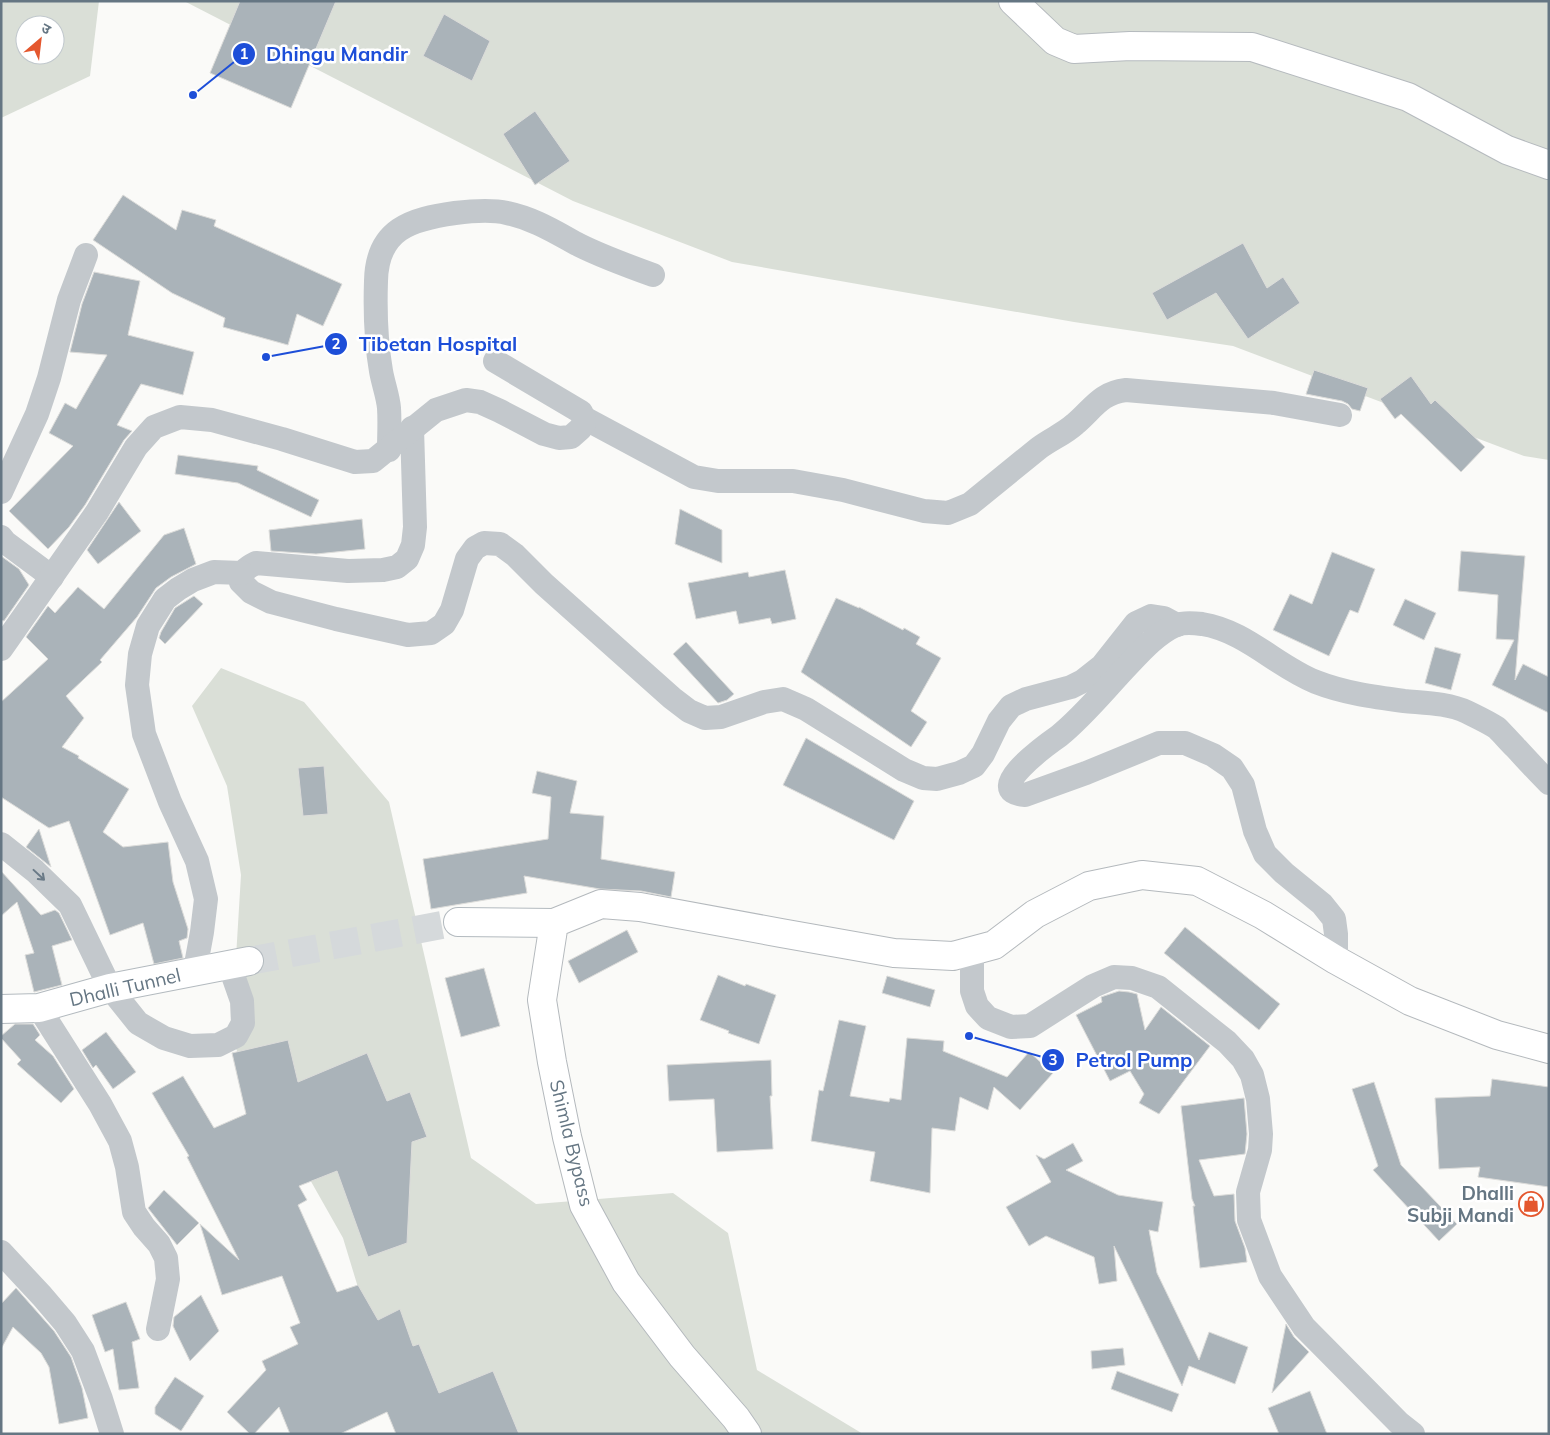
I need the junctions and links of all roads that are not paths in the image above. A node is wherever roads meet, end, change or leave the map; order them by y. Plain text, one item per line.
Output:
1 (1013, 1) edge
2 (1549, 165) edge
3 (86, 255) dead end
4 (653, 275) dead end
5 (496, 361) dead end
6 (1340, 415) dead end
7 (584, 418) junction
8 (412, 428) junction
9 (389, 450) junction
10 (1, 492) edge
11 (1, 537) edge
12 (242, 573) junction
13 (52, 577) junction
14 (1177, 625) junction
15 (1, 649) edge
16 (1549, 783) edge
17 (1, 844) edge
18 (458, 922) tunnel mouth
19 (554, 924) junction
20 (972, 951) junction
21 (1336, 960) junction
22 (239, 962) joint
23 (195, 970) junction
24 (110, 988) junction
25 (39, 1008) junction
26 (1, 1009) edge
27 (1549, 1049) edge
28 (1, 1252) edge
29 (158, 1329) dead end
30 (112, 1434) edge
31 (747, 1434) edge
32 (1413, 1434) edge

1 - 2 main road
3 - 10 street
4 - 9 street
5 - 7 street
6 - 7 street
7 - 8 street
8 - 9 street
8 - 12 street
9 - 13 street
11 - 13 street
12 - 14 street
12 - 23 street
13 - 15 street
14 - 16 street
14 - 21 street
17 -> 24 street
18 - 19 main road
19 - 20 main road
19 - 31 main road, Shimla Bypass
20 - 21 main road
20 - 32 street
21 - 27 main road
22 - 23 main road, Dhalli Tunnel
22 - 24 street
23 - 24 main road, Dhalli Tunnel
24 - 25 main road, Dhalli Tunnel
25 - 26 main road, Dhalli Tunnel
25 - 29 street
28 - 30 street

